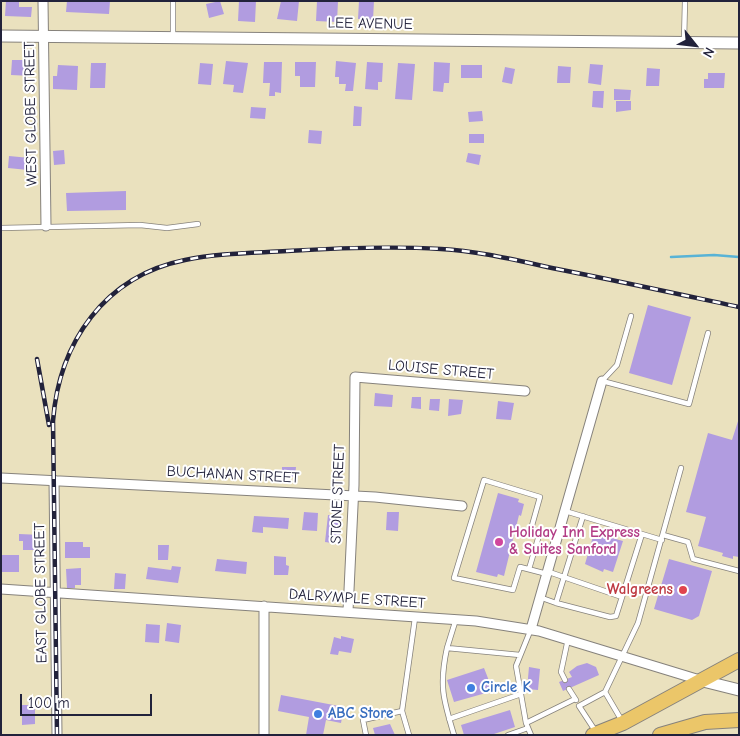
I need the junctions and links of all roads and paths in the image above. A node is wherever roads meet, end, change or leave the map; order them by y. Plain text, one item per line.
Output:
1 (43, 1) edge
2 (174, 1) edge
3 (685, 1) edge
4 (1, 36) edge
5 (43, 37) junction
6 (172, 38) junction
7 (684, 43) junction
8 (739, 43) edge
9 (198, 224) dead end
10 (46, 226) junction
11 (1, 228) edge
12 (631, 316) dead end
13 (708, 334) dead end
14 (355, 377) joint
15 (602, 381) junction
16 (525, 391) dead end
17 (681, 468) dead end
18 (1, 478) edge
19 (54, 480) junction
20 (352, 496) junction
21 (462, 506) dead end
22 (565, 511) junction
23 (583, 516) junction
24 (540, 532) junction
25 (642, 534) junction
26 (558, 537) junction
27 (663, 538) junction
28 (529, 569) junction
29 (739, 571) edge
30 (548, 574) junction
31 (563, 579) junction
32 (1, 589) edge
33 (55, 592) junction
34 (622, 597) junction
35 (542, 598) junction
36 (556, 603) junction
37 (264, 606) junction
38 (348, 611) junction
39 (415, 616) junction
40 (456, 619) junction
41 (531, 629) junction
42 (568, 639) junction
43 (447, 648) junction
44 (520, 655) junction
45 (621, 655) junction
46 (739, 660) edge
47 (565, 680) dead end
48 (703, 681) junction
49 (569, 688) dead end
50 (739, 690) edge
51 (605, 692) junction
52 (521, 694) junction
53 (575, 699) junction
54 (579, 706) junction
55 (402, 711) junction
56 (449, 719) junction
57 (739, 720) edge
58 (623, 723) junction
59 (527, 725) junction
60 (595, 734) edge
61 (57, 735) edge
62 (264, 735) edge
63 (366, 735) edge
64 (409, 735) edge
65 (454, 735) edge
66 (508, 735) edge
67 (531, 735) edge
68 (660, 735) edge

1 - 5 street, WEST GLOBE STREET
2 - 6 lane
3 - 7 lane
4 - 5 street, LEE AVENUE
5 - 6 street, LEE AVENUE
5 - 10 street, WEST GLOBE STREET
6 - 7 street, LEE AVENUE
7 - 8 street, LEE AVENUE
9 - 10 lane
10 - 11 lane
12 - 15 lane
13 - 15 lane
14 - 16 street, LOUISE STREET
14 - 20 street, STONE STREET
15 - 22 street
17 - 27 lane
18 - 19 street, BUCHANAN STREET
19 - 20 street, BUCHANAN STREET
19 - 33 street, EAST GLOBE STREET
20 - 21 street, BUCHANAN STREET
20 - 38 street, STONE STREET
22 - 23 lane
22 - 26 street
23 - 25 lane
23 - 31 lane
24 - 26 lane
24 - 28 lane
24 - 28 lane
25 - 27 lane
25 - 34 lane
26 - 30 street
27 - 29 lane
27 - 45 lane
28 - 30 lane
30 - 31 lane
30 - 35 street
31 - 34 lane
31 - 36 lane
32 - 33 street, DALRYMPLE STREET
33 - 37 street, DALRYMPLE STREET
33 - 61 street, EAST GLOBE STREET
34 - 36 lane
35 - 36 lane
35 - 41 street
37 - 38 street, DALRYMPLE STREET
37 - 62 street
38 - 39 street, DALRYMPLE STREET
39 - 40 street, DALRYMPLE STREET
39 - 55 lane
40 - 41 street, DALRYMPLE STREET
40 - 43 lane
41 - 42 street, DALRYMPLE STREET
41 - 44 lane
42 - 45 street, DALRYMPLE STREET
42 - 47 lane
43 - 44 lane
43 - 56 lane
44 - 52 lane
45 - 48 street, DALRYMPLE STREET
45 - 51 lane
46 - 48 main road
48 - 50 street
48 - 58 main road
49 - 53 lane
51 - 54 lane
51 - 58 lane
52 - 56 lane
52 - 59 lane
53 - 54 lane
53 - 59 lane
54 - 60 lane
55 - 63 lane
55 - 64 lane
56 - 65 lane
57 - 68 main road
58 - 60 main road
59 - 66 lane
59 - 67 lane

